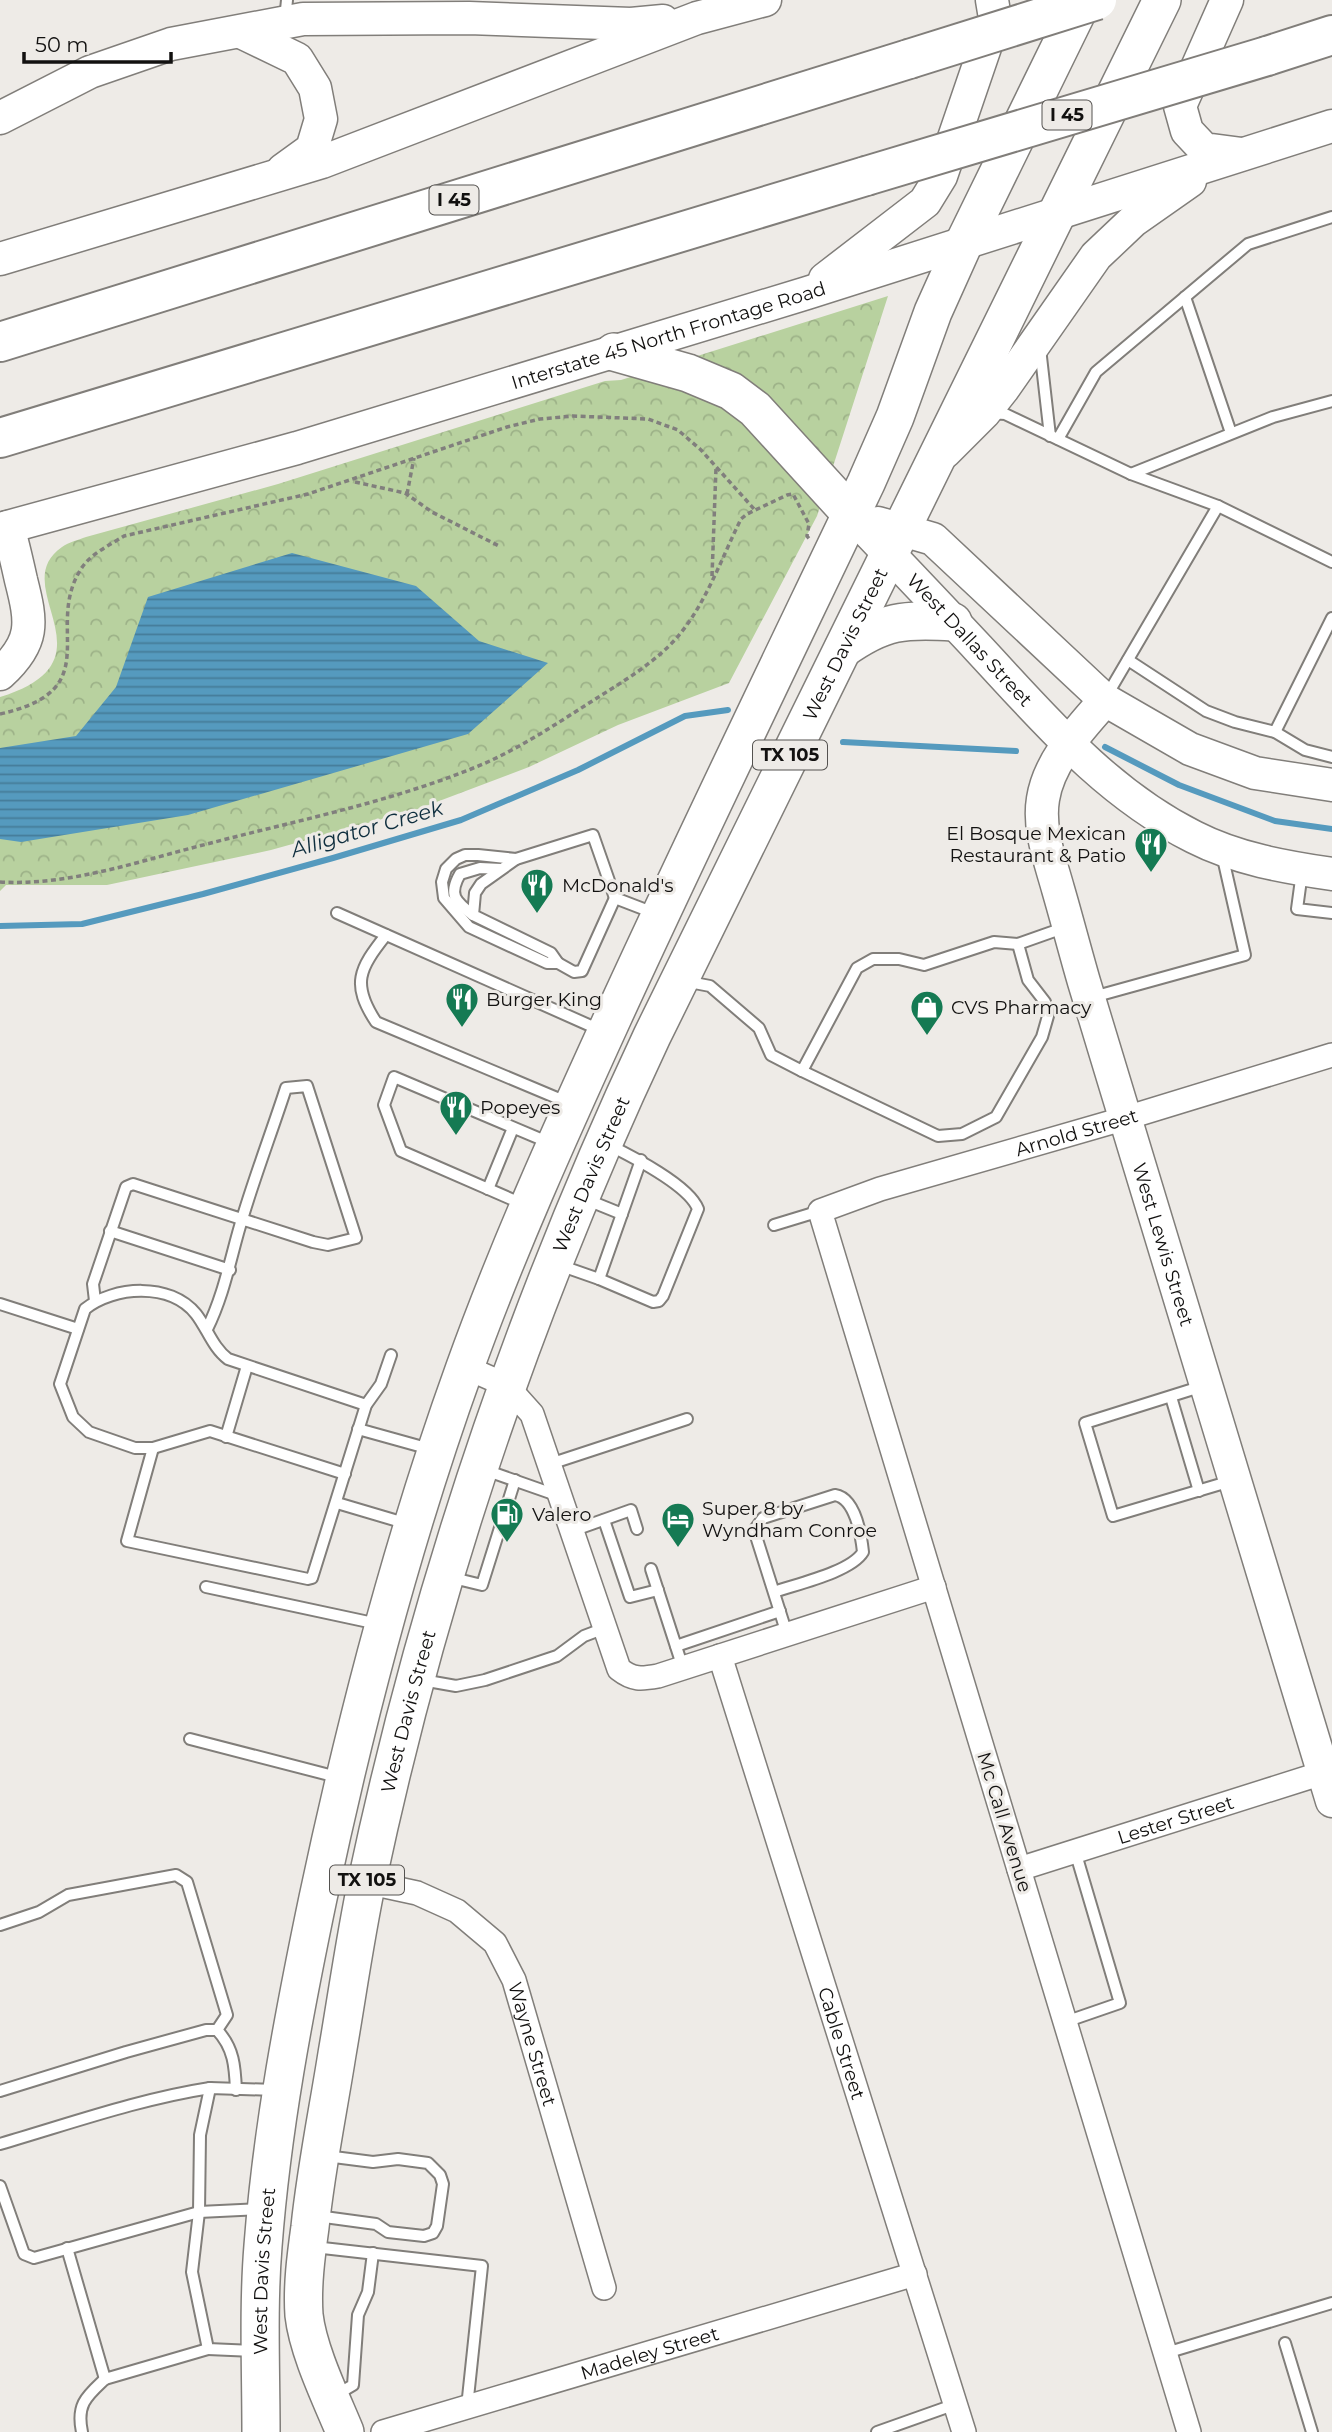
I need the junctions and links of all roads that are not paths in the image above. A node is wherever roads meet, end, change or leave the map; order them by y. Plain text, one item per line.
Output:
1 (765, 0) edge
2 (992, 0) edge
3 (1083, 0) edge
4 (1097, 0) edge
5 (1162, 0) edge
6 (1227, 0) edge
7 (286, 12) edge
8 (697, 18) junction
9 (241, 32) junction
10 (1332, 35) edge
11 (1332, 49) edge
12 (1267, 56) junction
13 (0, 118) edge
14 (1332, 126) edge
15 (1245, 154) junction
16 (1215, 164) junction
17 (275, 176) junction
18 (1058, 214) junction
19 (1332, 218) edge
20 (964, 243) junction
21 (0, 260) edge
22 (807, 293) junction
23 (1185, 297) junction
24 (1039, 337) junction
25 (0, 342) edge
26 (614, 352) junction
27 (1332, 401) edge
28 (984, 413) junction
29 (1231, 433) junction
30 (0, 438) edge
31 (1054, 438) junction
32 (932, 466) junction
33 (1131, 474) junction
34 (1218, 506) junction
35 (851, 514) junction
36 (4, 528) edge
37 (895, 542) junction
38 (1332, 562) edge
39 (1332, 618) edge
40 (953, 622) junction
41 (843, 649) junction
42 (1128, 660) junction
43 (0, 674) edge
44 (1105, 700) junction
45 (1275, 732) junction
46 (1067, 745) junction
47 (1332, 757) edge
48 (1332, 785) edge
49 (1221, 848) junction
50 (516, 859) junction
51 (501, 869) junction
52 (1317, 872) edge
53 (615, 898) junction
54 (337, 913) dead end
55 (1332, 913) edge
56 (473, 915) junction
57 (660, 915) junction
58 (1068, 926) junction
59 (386, 935) junction
60 (1018, 944) junction
61 (558, 963) junction
62 (679, 980) junction
63 (1089, 999) junction
64 (606, 1033) junction
65 (1332, 1055) edge
66 (802, 1071) junction
67 (573, 1105) junction
68 (1126, 1118) junction
69 (513, 1128) junction
70 (603, 1142) junction
71 (555, 1146) junction
72 (641, 1160) junction
73 (488, 1189) junction
74 (580, 1197) junction
75 (529, 1206) junction
76 (820, 1211) junction
77 (622, 1214) junction
78 (242, 1219) junction
79 (774, 1226) dead end
80 (110, 1231) junction
81 (552, 1262) junction
82 (230, 1270) junction
83 (599, 1279) junction
84 (95, 1301) junction
85 (0, 1304) edge
86 (78, 1329) junction
87 (207, 1329) junction
88 (391, 1355) dead end
89 (247, 1366) junction
90 (465, 1367) junction
91 (506, 1385) junction
92 (1206, 1385) junction
93 (1171, 1397) junction
94 (366, 1405) junction
95 (687, 1419) dead end
96 (358, 1429) junction
97 (226, 1437) junction
98 (153, 1448) junction
99 (436, 1451) junction
100 (550, 1464) junction
101 (479, 1468) junction
102 (345, 1474) junction
103 (515, 1480) junction
104 (1235, 1480) junction
105 (1199, 1491) junction
106 (560, 1496) junction
107 (337, 1503) junction
108 (604, 1520) junction
109 (413, 1526) junction
110 (637, 1529) dead end
111 (572, 1531) junction
112 (651, 1569) dead end
113 (445, 1576) junction
114 (206, 1587) dead end
115 (934, 1587) junction
116 (658, 1590) junction
117 (774, 1592) junction
118 (780, 1611) junction
119 (384, 1625) junction
120 (605, 1628) junction
121 (787, 1634) junction
122 (676, 1646) junction
123 (720, 1656) junction
124 (683, 1668) junction
125 (416, 1679) junction
126 (190, 1739) dead end
127 (343, 1779) junction
128 (1329, 1781) edge
129 (1075, 1851) junction
130 (1019, 1868) junction
131 (366, 1882) junction
132 (0, 1925) edge
133 (1065, 2022) junction
134 (217, 2031) junction
135 (210, 2088) junction
136 (236, 2090) junction
137 (282, 2090) junction
138 (0, 2091) edge
139 (0, 2144) edge
140 (320, 2155) junction
141 (0, 2186) edge
142 (267, 2208) junction
143 (199, 2212) junction
144 (309, 2231) junction
145 (67, 2248) junction
146 (373, 2253) junction
147 (915, 2274) junction
148 (604, 2288) dead end
149 (1332, 2303) edge
150 (1285, 2343) dead end
151 (208, 2349) junction
152 (261, 2351) junction
153 (1166, 2353) junction
154 (105, 2379) junction
155 (331, 2398) junction
156 (956, 2404) junction
157 (467, 2407) junction
158 (431, 2425) edge
159 (82, 2432) edge
160 (261, 2432) edge
161 (345, 2432) edge
162 (383, 2432) edge
163 (877, 2432) edge
164 (964, 2432) edge
165 (1189, 2432) edge
166 (1312, 2432) edge

1 - 8 main road
2 - 22 main road
3 - 20 main road, West Davis Street / TX 105
4 - 25 highway, I 45, bridge
5 - 18 main road, West Davis Street / TX 105
6 - 15 main road
7 - 8 main road
7 - 9 main road
8 - 17 main road
9 - 13 main road
9 - 17 main road
10 - 12 highway, I 45
11 - 12 highway
12 - 30 highway, I 45, bridge
14 - 15 main road, Interstate 45 North Frontage Road
15 - 16 main road, Interstate 45 North Frontage Road
16 - 18 main road, Interstate 45 North Frontage Road
16 - 24 main road
17 - 21 main road
18 - 20 main road, Interstate 45 North Frontage Road
18 - 32 main road, West Davis Street / TX 105
19 - 23 lane
20 - 22 main road, Interstate 45 North Frontage Road
20 - 35 main road, West Davis Street / TX 105
22 - 26 main road, Interstate 45 North Frontage Road
23 - 29 lane
23 - 31 lane
24 - 28 main road
24 - 31 lane
26 - 35 main road
26 - 36 main road, Interstate 45 North Frontage Road
27 - 29 lane
28 - 31 lane
28 - 32 main road
29 - 33 lane
31 - 33 lane
32 - 37 main road, West Davis Street / TX 105
33 - 34 lane
34 - 38 lane
34 - 42 lane
35 - 37 main road
35 - 57 main road, West Davis Street / TX 105
36 - 43 main road
37 - 40 main road, West Dallas Street
37 - 41 main road, West Davis Street / TX 105
37 - 44 main road
39 - 45 lane
40 - 41 main road
40 - 46 main road, West Dallas Street
41 - 62 main road, West Davis Street / TX 105
42 - 44 lane
42 - 45 lane
44 - 46 main road, West Lewis Street
44 - 48 main road
45 - 47 lane
46 - 49 main road, West Dallas Street
46 - 58 main road, West Lewis Street
49 - 52 main road, West Dallas Street
49 - 63 lane
50 - 51 lane
50 - 53 lane
50 - 61 lane
51 - 56 lane
51 - 56 lane
52 - 55 lane
53 - 57 lane
53 - 61 lane
54 - 59 lane
56 - 61 lane
57 - 62 main road
57 - 64 main road, West Davis Street / TX 105
58 - 60 lane
58 - 63 main road, West Lewis Street
59 - 64 lane
59 - 67 lane
60 - 66 lane
60 - 66 lane
62 - 66 lane
62 - 70 main road, West Davis Street / TX 105
63 - 68 main road, West Lewis Street
64 - 67 main road, West Davis Street / TX 105
65 - 68 street, Arnold Street
67 - 71 main road, West Davis Street / TX 105
68 - 76 street, Arnold Street
68 - 92 main road, West Lewis Street
69 - 71 lane
69 - 73 lane
69 - 73 lane
70 - 72 lane
70 - 74 main road, West Davis Street / TX 105
71 - 75 main road, West Davis Street / TX 105
72 - 77 lane
72 - 83 lane
73 - 75 lane
74 - 77 lane
74 - 81 main road, West Davis Street / TX 105
75 - 90 main road, West Davis Street / TX 105
76 - 79 lane
76 - 115 street, Mc Call Avenue
77 - 83 lane
78 - 78 lane
78 - 80 lane
78 - 82 lane
80 - 82 lane
80 - 84 lane
81 - 83 lane
81 - 91 main road, West Davis Street / TX 105
82 - 87 lane
84 - 86 lane
84 - 87 lane
85 - 86 lane
86 - 98 lane
87 - 89 lane
88 - 94 lane
89 - 94 lane
89 - 97 lane
90 - 91 street
90 - 99 main road, West Davis Street / TX 105
91 - 100 street
91 - 101 main road, West Davis Street / TX 105
92 - 93 lane
92 - 104 main road, West Lewis Street
93 - 105 lane
93 - 105 lane
94 - 96 lane
95 - 100 lane
96 - 99 lane
96 - 102 lane
97 - 98 lane
97 - 102 lane
98 - 107 lane
99 - 109 main road, West Davis Street / TX 105
100 - 106 street
101 - 103 lane
101 - 113 main road, West Davis Street / TX 105
102 - 107 lane
103 - 106 lane
103 - 113 lane
104 - 105 lane
104 - 128 main road, West Lewis Street
106 - 111 street
107 - 109 lane
108 - 110 lane
108 - 111 lane
108 - 116 lane
109 - 119 main road, West Davis Street / TX 105
111 - 120 street
112 - 116 lane
113 - 125 main road, West Davis Street / TX 105
114 - 119 lane
115 - 121 street
115 - 130 street, Mc Call Avenue
116 - 122 lane
117 - 117 lane
117 - 118 lane
118 - 121 lane
118 - 122 lane
119 - 127 main road, West Davis Street / TX 105
120 - 124 street
120 - 125 lane
121 - 123 street
122 - 124 lane
123 - 124 street
123 - 147 street, Cable Street
125 - 131 main road, West Davis Street / TX 105
126 - 127 lane
127 - 131 main road
127 - 137 main road, West Davis Street / TX 105
128 - 129 street, Lester Street
129 - 130 street, Lester Street
129 - 133 lane
130 - 133 street, Mc Call Avenue
131 - 140 main road, West Davis Street / TX 105
131 - 148 street, Wayne Street
132 - 134 lane
133 - 153 street, Mc Call Avenue
134 - 136 lane
134 - 138 lane
135 - 136 lane
135 - 139 lane
135 - 143 lane
136 - 137 lane
137 - 142 main road, West Davis Street / TX 105
137 - 144 main road
140 - 144 main road, West Davis Street / TX 105
140 - 144 lane
141 - 145 lane
142 - 143 lane
142 - 152 main road, West Davis Street / TX 105
143 - 145 lane
143 - 151 lane
144 - 146 lane
144 - 155 main road, West Davis Street / TX 105
145 - 154 lane
146 - 155 lane
146 - 157 lane
147 - 156 street, Cable Street
147 - 157 street, Madeley Street
149 - 153 lane
150 - 166 lane
151 - 152 lane
151 - 154 lane
152 - 160 main road, West Davis Street / TX 105
153 - 165 street, Mc Call Avenue
154 - 159 lane
155 - 161 main road, West Davis Street / TX 105
156 - 163 lane
156 - 164 street, Cable Street
157 - 158 street, Madeley Street
158 - 162 street, Madeley Street

